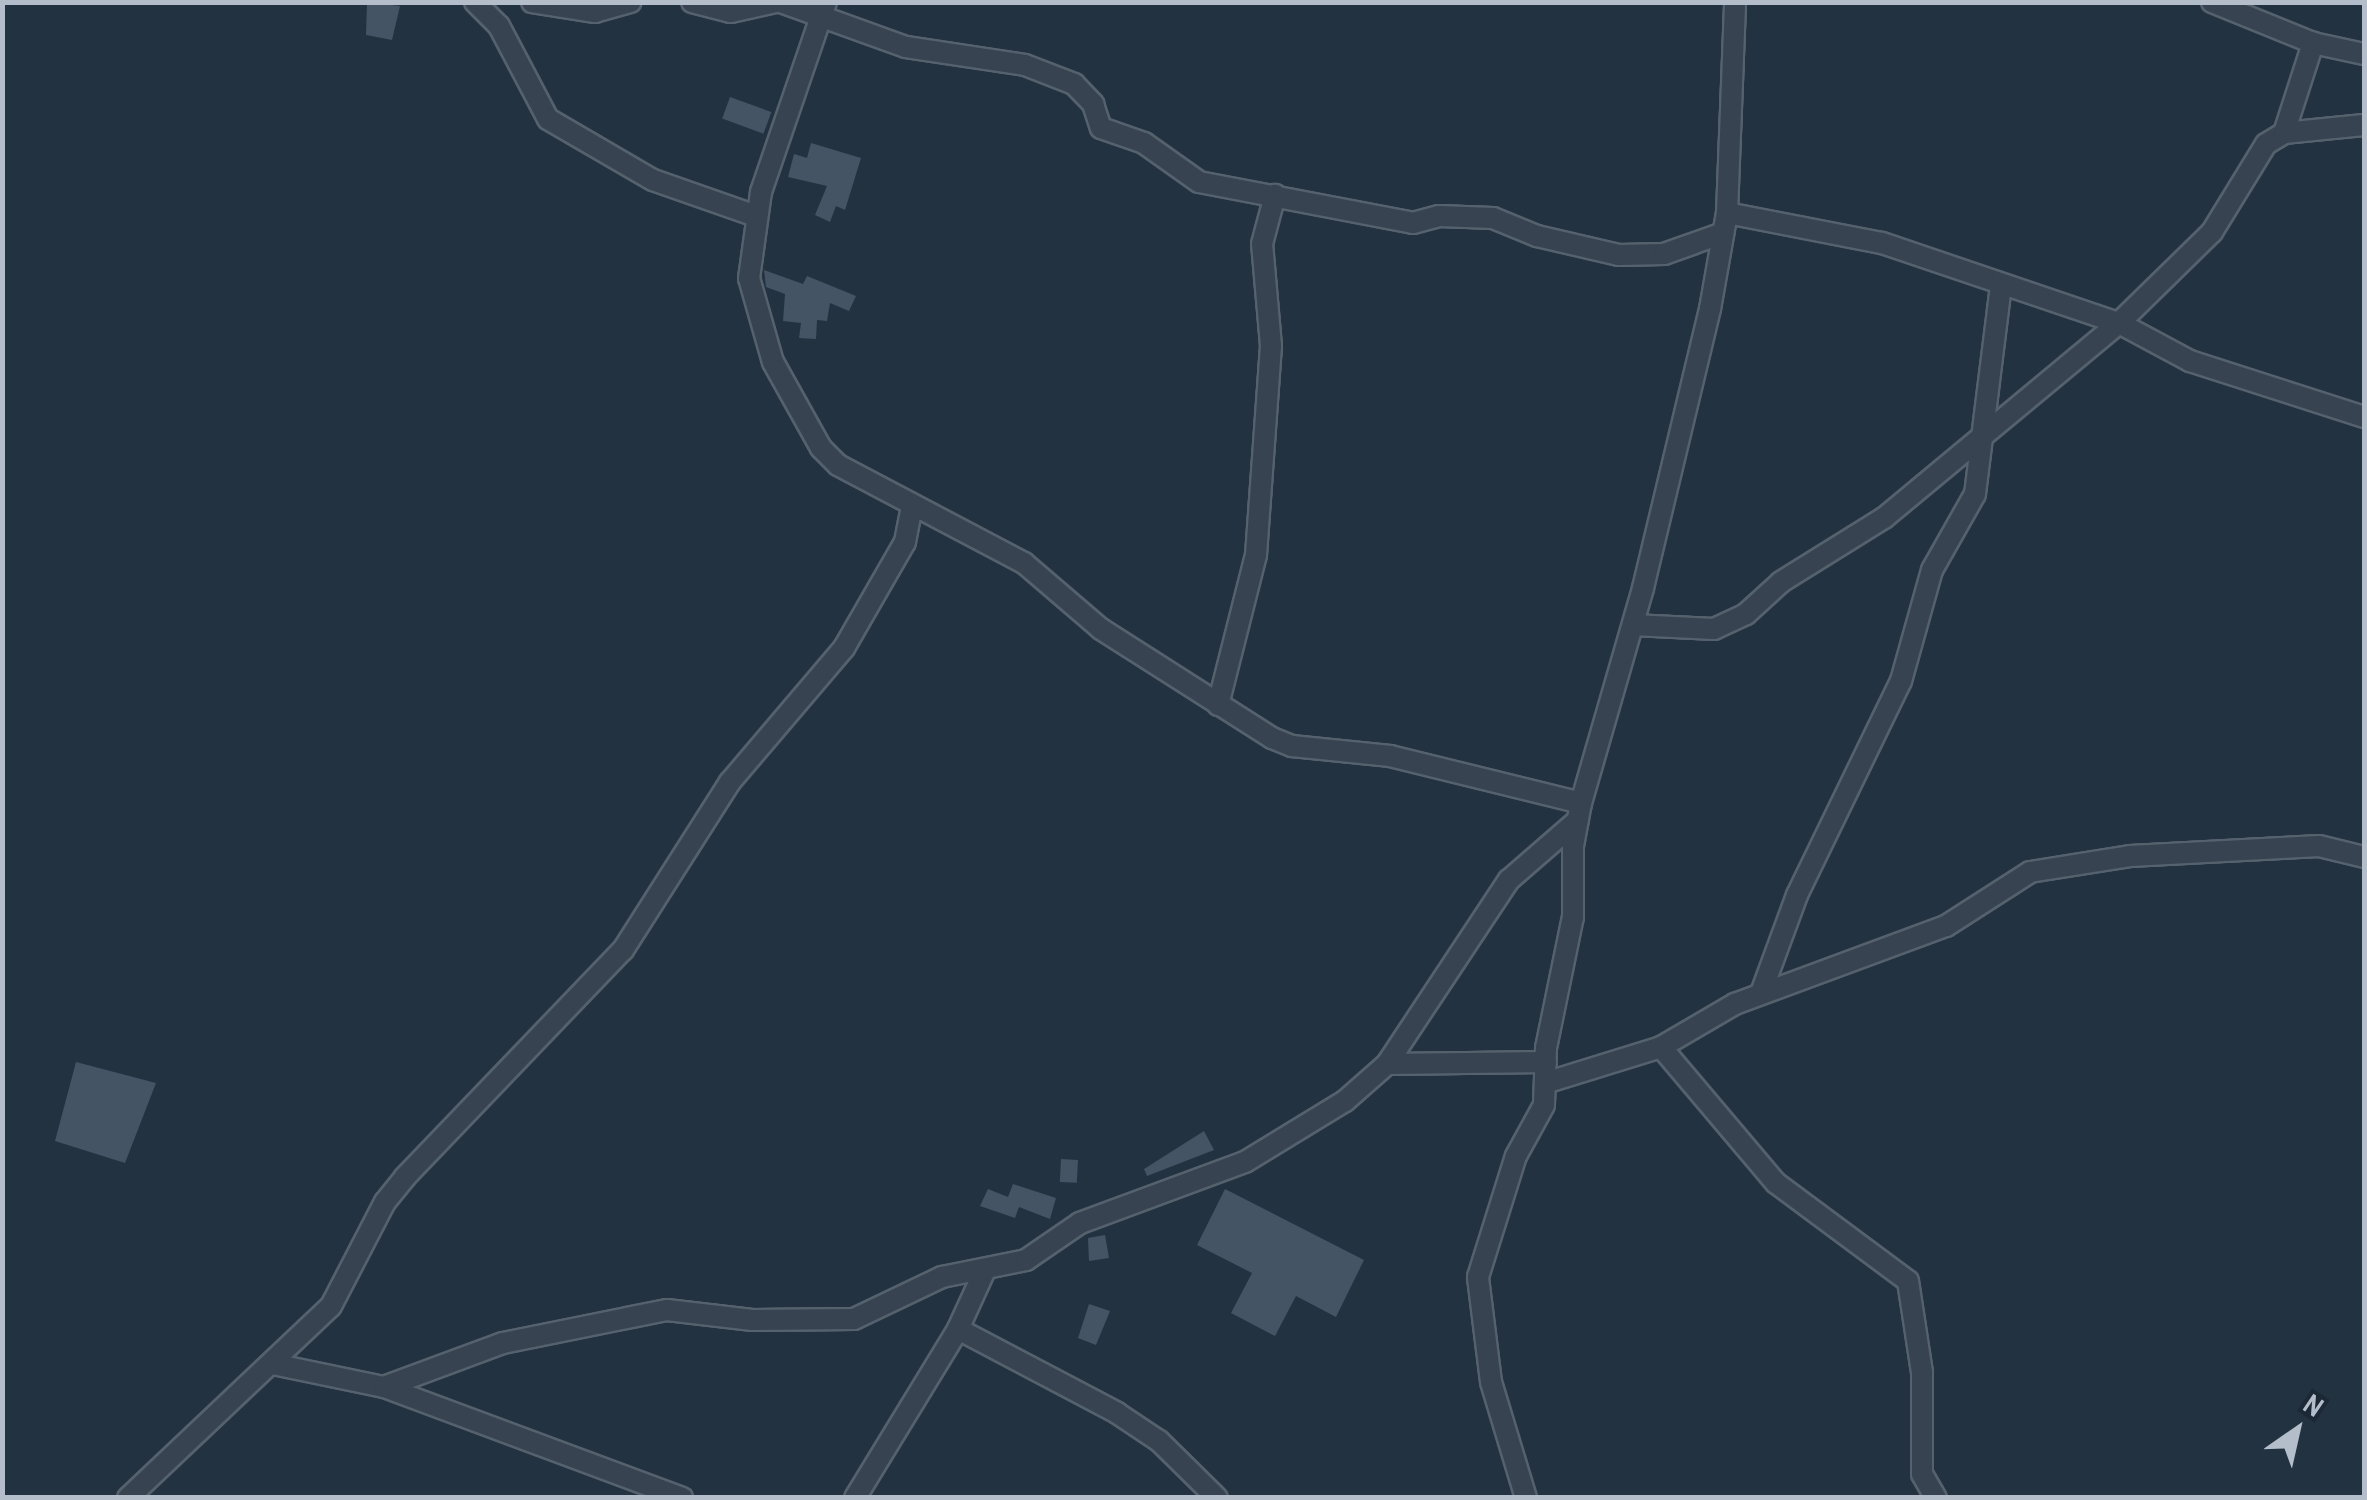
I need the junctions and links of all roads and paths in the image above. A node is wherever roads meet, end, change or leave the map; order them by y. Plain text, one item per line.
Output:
1 (476, 2) edge
2 (532, 2) edge
3 (631, 2) edge
4 (692, 2) edge
5 (779, 2) edge
6 (1735, 2) edge
7 (2212, 2) edge
8 (823, 8) edge
9 (2313, 42) junction
10 (2364, 54) edge
11 (2364, 125) edge
12 (2284, 133) junction
13 (1275, 195) junction
14 (756, 216) junction
15 (1725, 223) junction
16 (2001, 285) junction
17 (2119, 323) junction
18 (2364, 417) edge
19 (1978, 434) junction
20 (912, 505) junction
21 (1632, 626) junction
22 (1218, 705) junction
23 (1580, 812) junction
24 (2364, 857) edge
25 (1761, 993) junction
26 (1661, 1047) junction
27 (1387, 1064) junction
28 (1546, 1072) junction
29 (985, 1270) junction
30 (958, 1328) junction
31 (273, 1364) junction
32 (384, 1387) junction
33 (128, 1498) edge
34 (682, 1498) edge
35 (855, 1498) edge
36 (1217, 1498) edge
37 (1526, 1498) edge
38 (1936, 1498) edge

1 - 14 street
2 - 3 street
4 - 5 street
5 - 8 street
6 - 15 street
7 - 9 street
8 - 13 street
8 - 14 street
9 - 10 street
9 - 12 street
11 - 12 street
12 - 17 street
13 - 15 street
13 - 22 street
14 - 20 street
15 - 16 street
15 - 21 street
16 - 17 street
16 - 19 street
17 - 18 street
17 - 19 street
19 - 21 street
19 - 25 street
20 - 22 street
20 - 31 street
21 - 23 street
22 - 23 street
23 - 27 street
23 - 28 street
24 - 25 street
25 - 26 street
26 - 28 street
26 - 38 street
27 - 28 street
27 - 29 street
28 - 37 street
29 - 30 street
29 - 32 street
30 - 35 street
30 - 36 street
31 - 32 street
31 - 33 street
32 - 34 street

